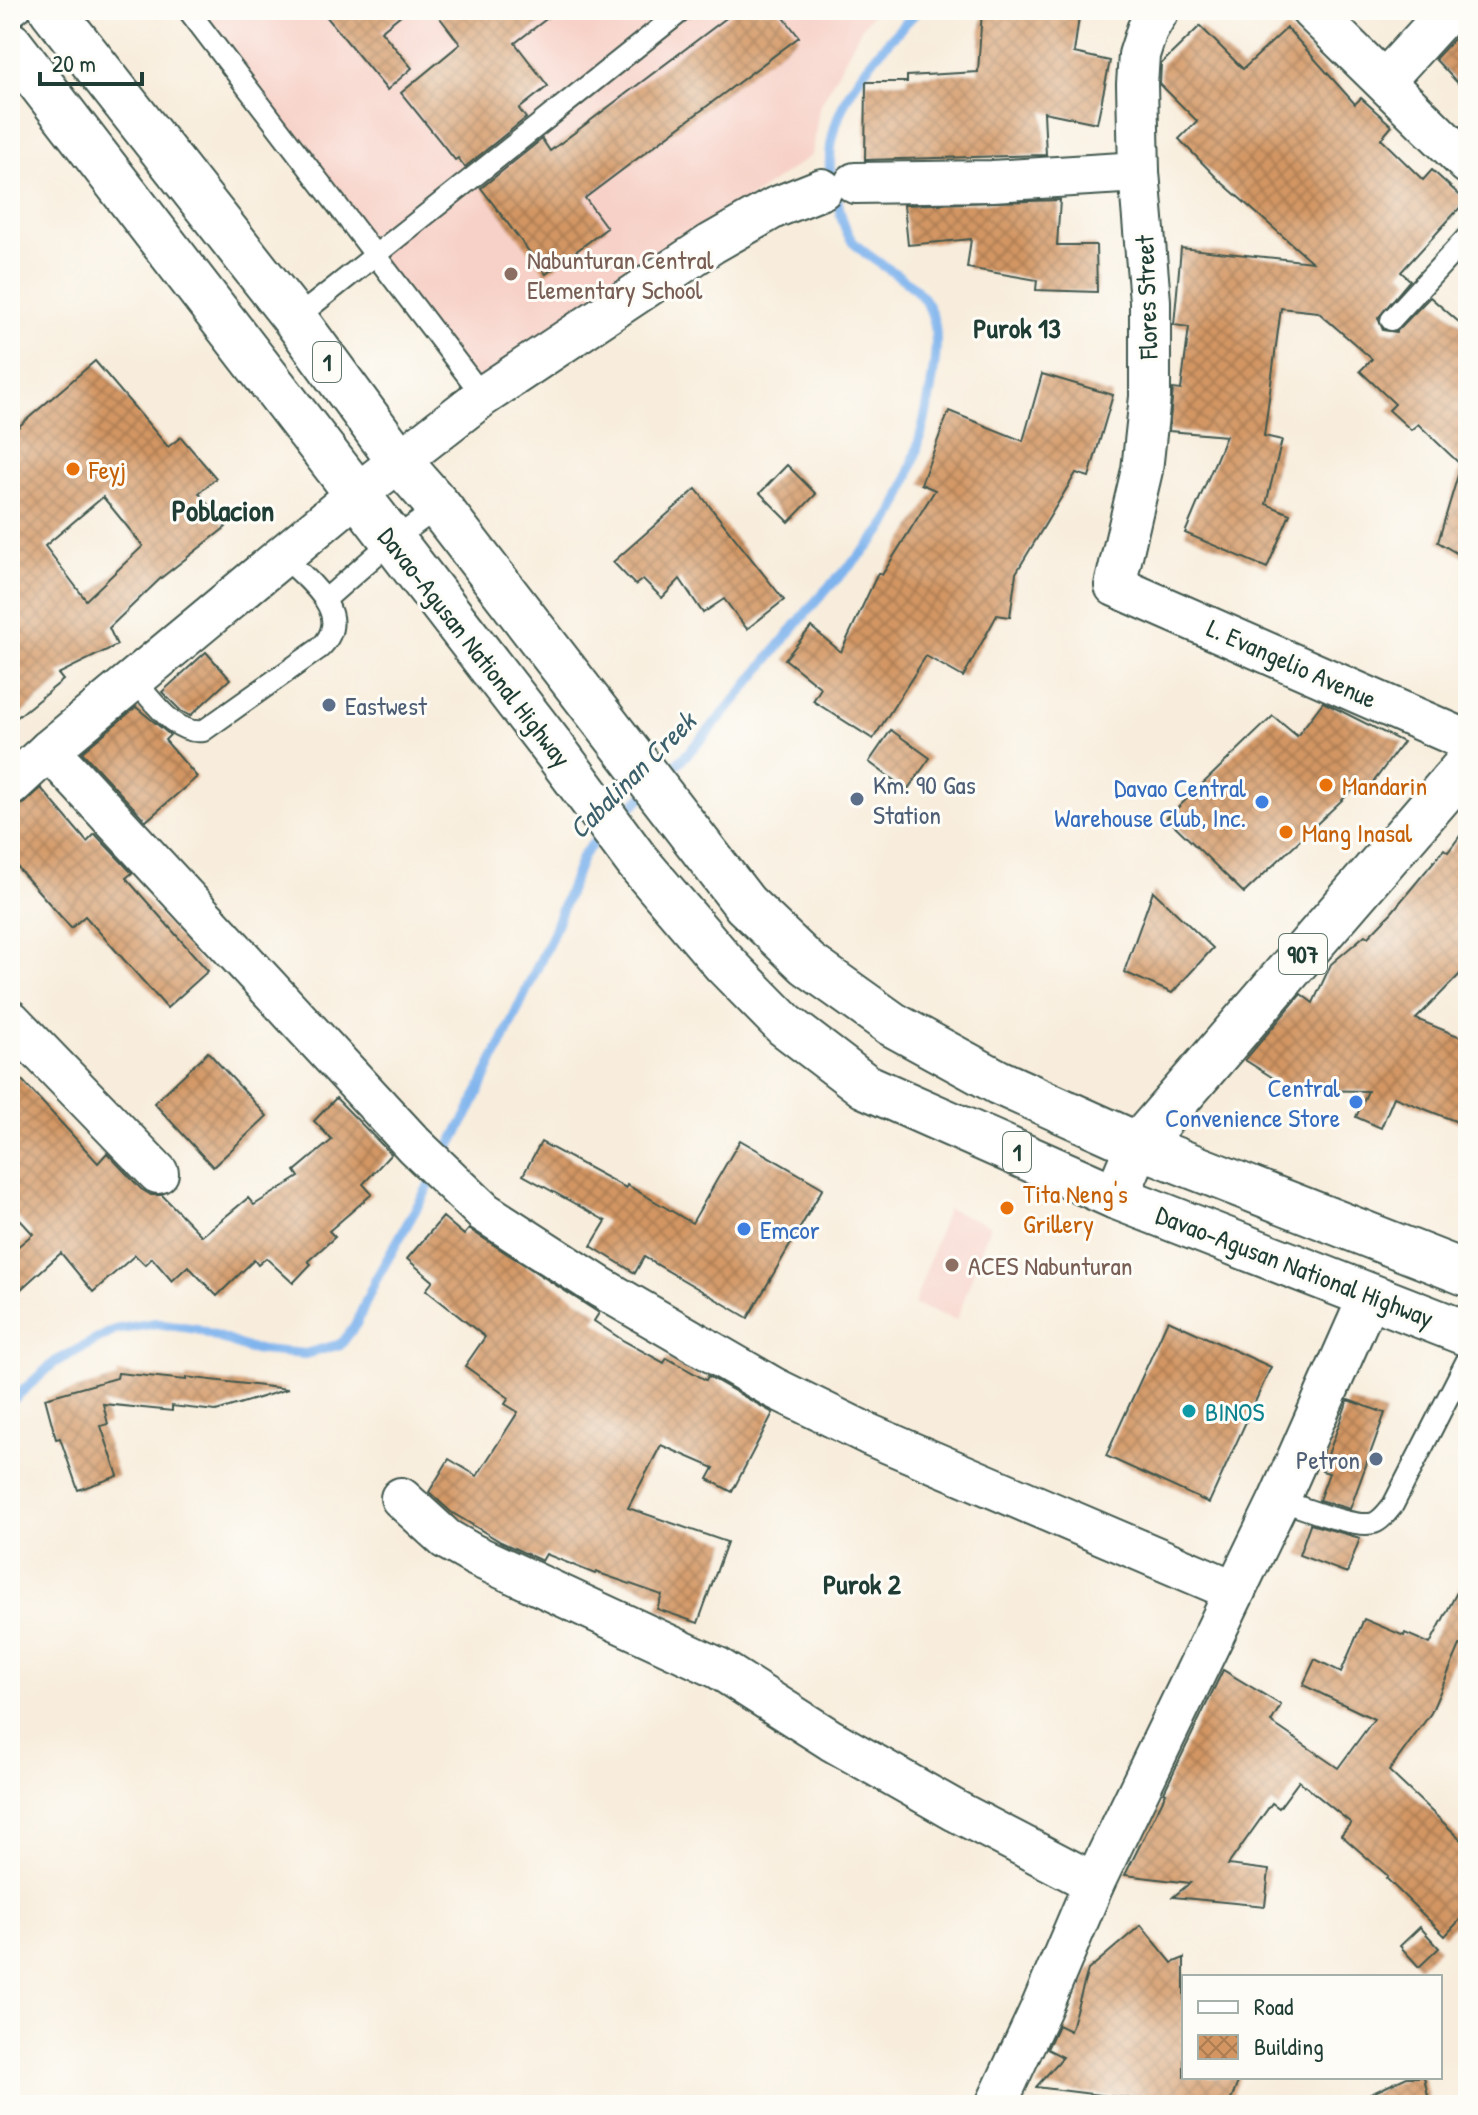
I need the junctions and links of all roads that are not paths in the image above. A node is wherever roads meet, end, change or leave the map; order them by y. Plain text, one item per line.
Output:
1 (21, 10) edge
2 (52, 10) edge
3 (188, 10) edge
4 (683, 10) edge
5 (1159, 10) edge
6 (1311, 10) edge
7 (1449, 10) edge
8 (10, 19) edge
9 (10, 44) edge
10 (1385, 80) junction
11 (1468, 164) edge
12 (1139, 172) junction
13 (1468, 236) edge
14 (374, 256) junction
15 (295, 319) junction
16 (1391, 320) dead end
17 (483, 396) junction
18 (400, 462) junction
19 (357, 494) junction
20 (439, 507) junction
21 (393, 540) junction
22 (284, 557) junction
23 (1115, 586) joint
24 (326, 599) junction
25 (134, 680) junction
26 (1468, 741) edge
27 (49, 750) junction
28 (1468, 763) edge
29 (10, 786) edge
30 (10, 1020) edge
31 (1138, 1145) junction
32 (158, 1173) dead end
33 (1116, 1197) junction
34 (1468, 1274) edge
35 (1370, 1294) junction
36 (1468, 1334) edge
37 (1468, 1358) edge
38 (401, 1498) dead end
39 (1279, 1500) junction
40 (1235, 1591) junction
41 (1094, 1883) junction
42 (996, 2105) edge

1 - 8 lane
2 - 15 main road, 1
3 - 14 lane
4 - 14 lane
5 - 12 street, Flores Street
6 - 10 street
7 - 10 street
9 - 19 main road, Davao-Agusan National Highway / 1
10 - 11 street
12 - 17 street
12 - 23 street, Flores Street
13 - 16 lane
14 - 15 lane
14 - 17 lane
15 - 18 main road, 1
17 - 18 street
18 - 19 street
18 - 20 main road, 1
19 - 21 main road, Davao-Agusan National Highway / 1
19 - 22 street
20 - 21 lane
20 - 31 main road, 1
21 - 24 lane
21 - 33 main road, Davao-Agusan National Highway / 1
22 - 24 lane
22 - 25 street
23 - 26 street, L. Evangelio Avenue
24 - 25 lane
25 - 27 street
27 - 29 street
27 - 40 street
28 - 31 main road, 907
30 - 32 street
31 - 33 main road, 907
31 - 34 main road, 1
33 - 35 main road, Davao-Agusan National Highway / 1
35 - 36 main road, Davao-Agusan National Highway / 1
35 - 39 street
37 - 39 lane
38 - 41 street
39 - 40 street
40 - 41 street
41 - 42 street

